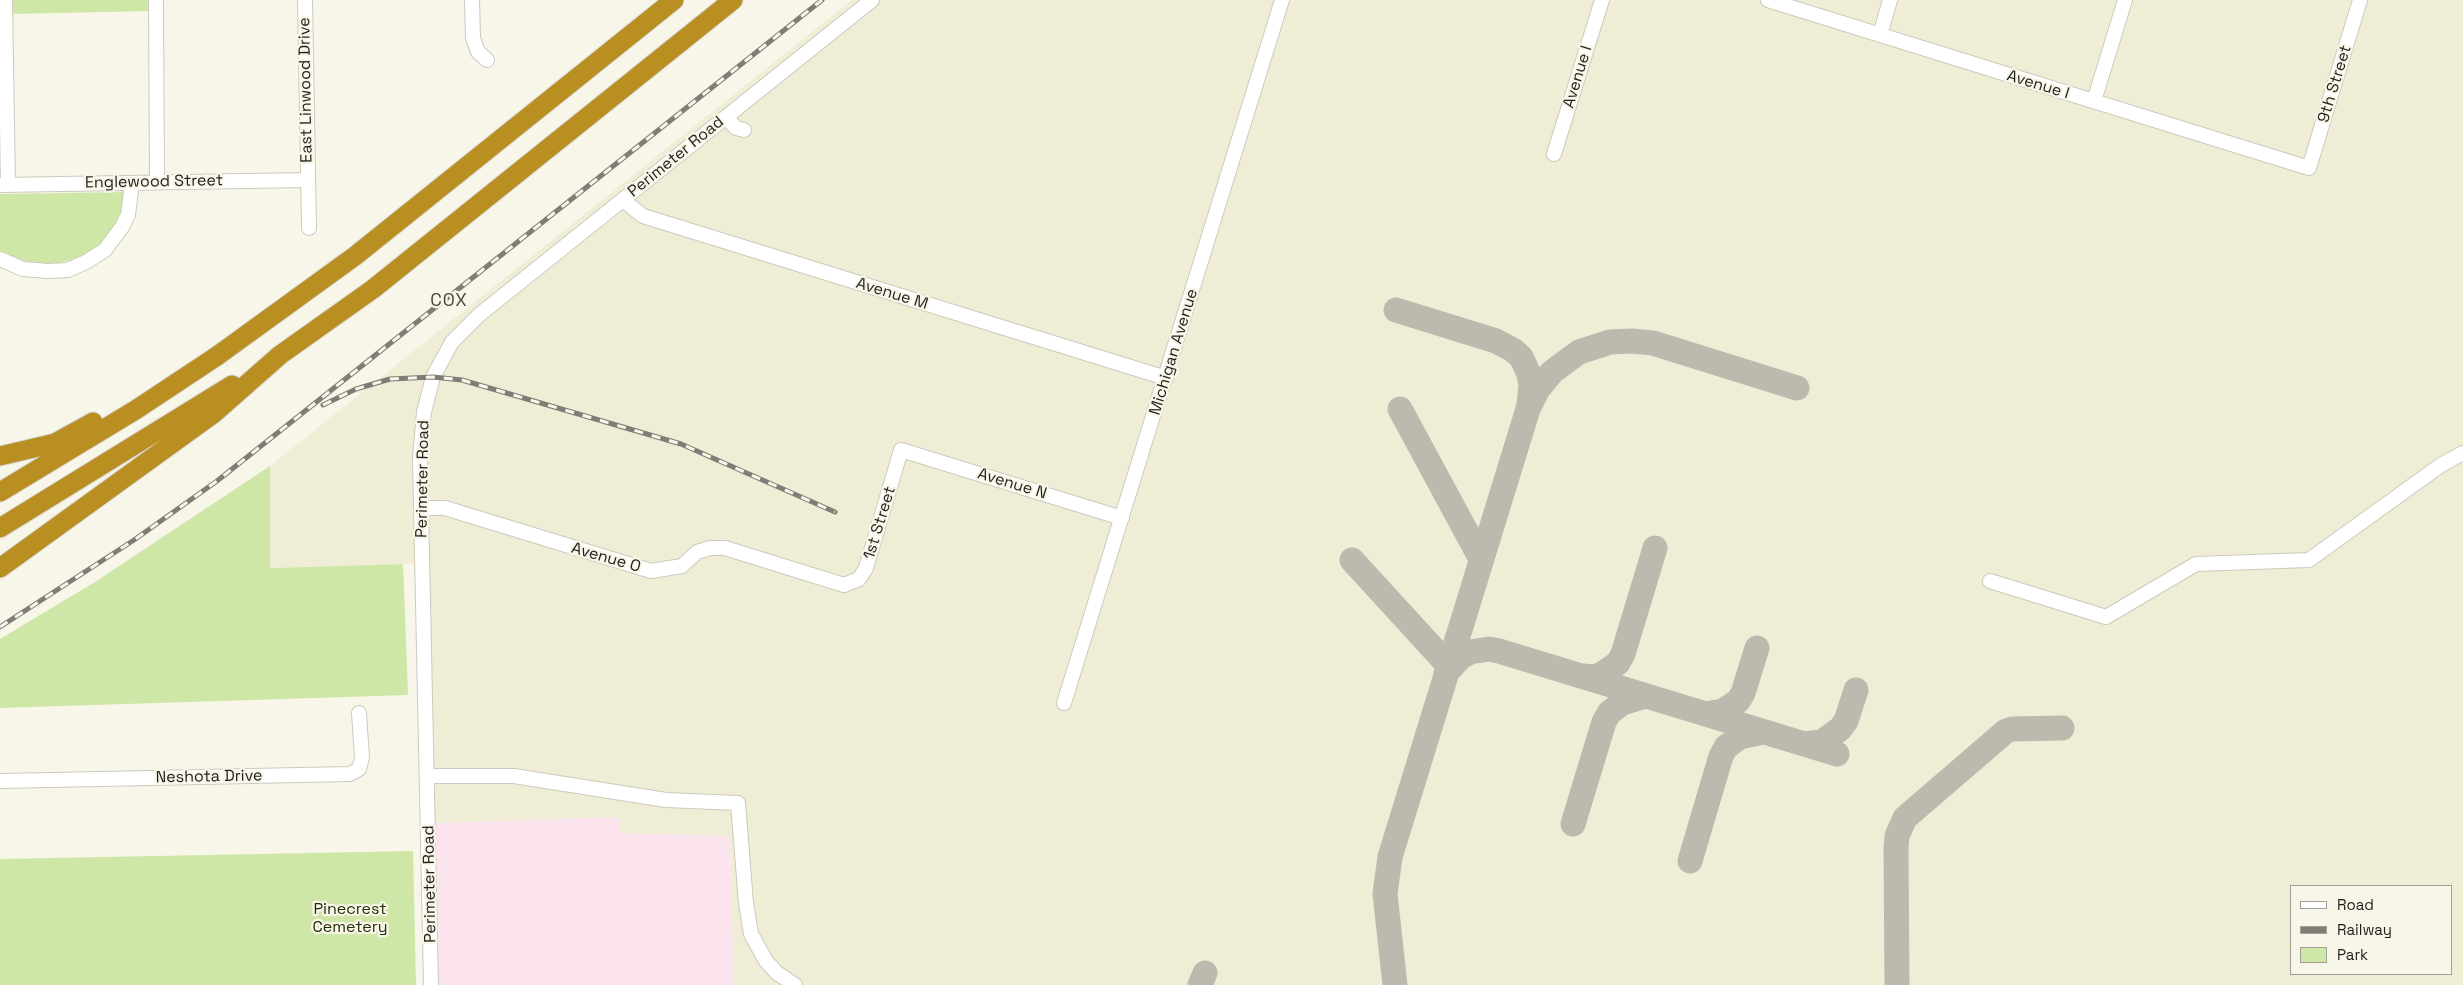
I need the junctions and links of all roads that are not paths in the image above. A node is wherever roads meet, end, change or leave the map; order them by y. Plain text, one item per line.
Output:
1 (5, 0) edge
2 (156, 0) edge
3 (305, 0) edge
4 (472, 0) edge
5 (674, 0) edge
6 (733, 0) edge
7 (872, 0) edge
8 (1282, 0) edge
9 (1602, 0) edge
10 (1890, 0) edge
11 (2125, 0) edge
12 (2360, 0) edge
13 (1777, 1) edge
14 (1880, 35) junction
15 (487, 60) dead end
16 (2094, 102) junction
17 (726, 117) junction
18 (744, 130) dead end
19 (1554, 154) dead end
20 (2309, 168) joint
21 (308, 180) junction
22 (157, 182) junction
23 (132, 183) junction
24 (4, 185) edge
25 (623, 200) junction
26 (309, 228) dead end
27 (0, 259) edge
28 (280, 355) junction
29 (1166, 378) junction
30 (137, 409) junction
31 (901, 450) joint
32 (2463, 453) edge
33 (0, 456) edge
34 (0, 492) edge
35 (421, 508) junction
36 (1122, 518) junction
37 (0, 528) edge
38 (0, 568) edge
39 (1990, 580) dead end
40 (844, 585) joint
41 (1064, 703) dead end
42 (359, 713) dead end
43 (427, 776) junction
44 (0, 781) edge
45 (431, 985) edge
46 (795, 985) edge

1 - 24 street
2 - 22 street
3 - 21 street, East Linwood Drive
4 - 15 street
5 - 30 highway
6 - 28 highway
7 - 17 street, Perimeter Road
8 - 29 street, Michigan Avenue
9 - 19 street, Avenue I
10 - 14 street
11 - 16 street
12 - 20 street, 9th Street
13 - 14 street, Avenue I
14 - 16 street, Avenue I
16 - 20 street, Avenue I
17 - 18 street
17 - 25 street, Perimeter Road
21 - 22 street, Englewood Street
21 - 26 street, East Linwood Drive
22 - 23 street, Englewood Street
23 - 24 street, Englewood Street
23 - 27 street
25 - 29 street, Avenue M
25 - 35 street, Perimeter Road
28 - 37 highway
28 - 38 highway
29 - 36 street, Michigan Avenue
30 - 33 highway
30 - 34 highway
31 - 36 street, Avenue N
31 - 40 street, 1st Street
32 - 39 street
35 - 40 street, Avenue O
35 - 43 street, Perimeter Road
36 - 41 street, Michigan Avenue
42 - 44 street, Neshota Drive
43 - 45 street, Perimeter Road
43 - 46 street

